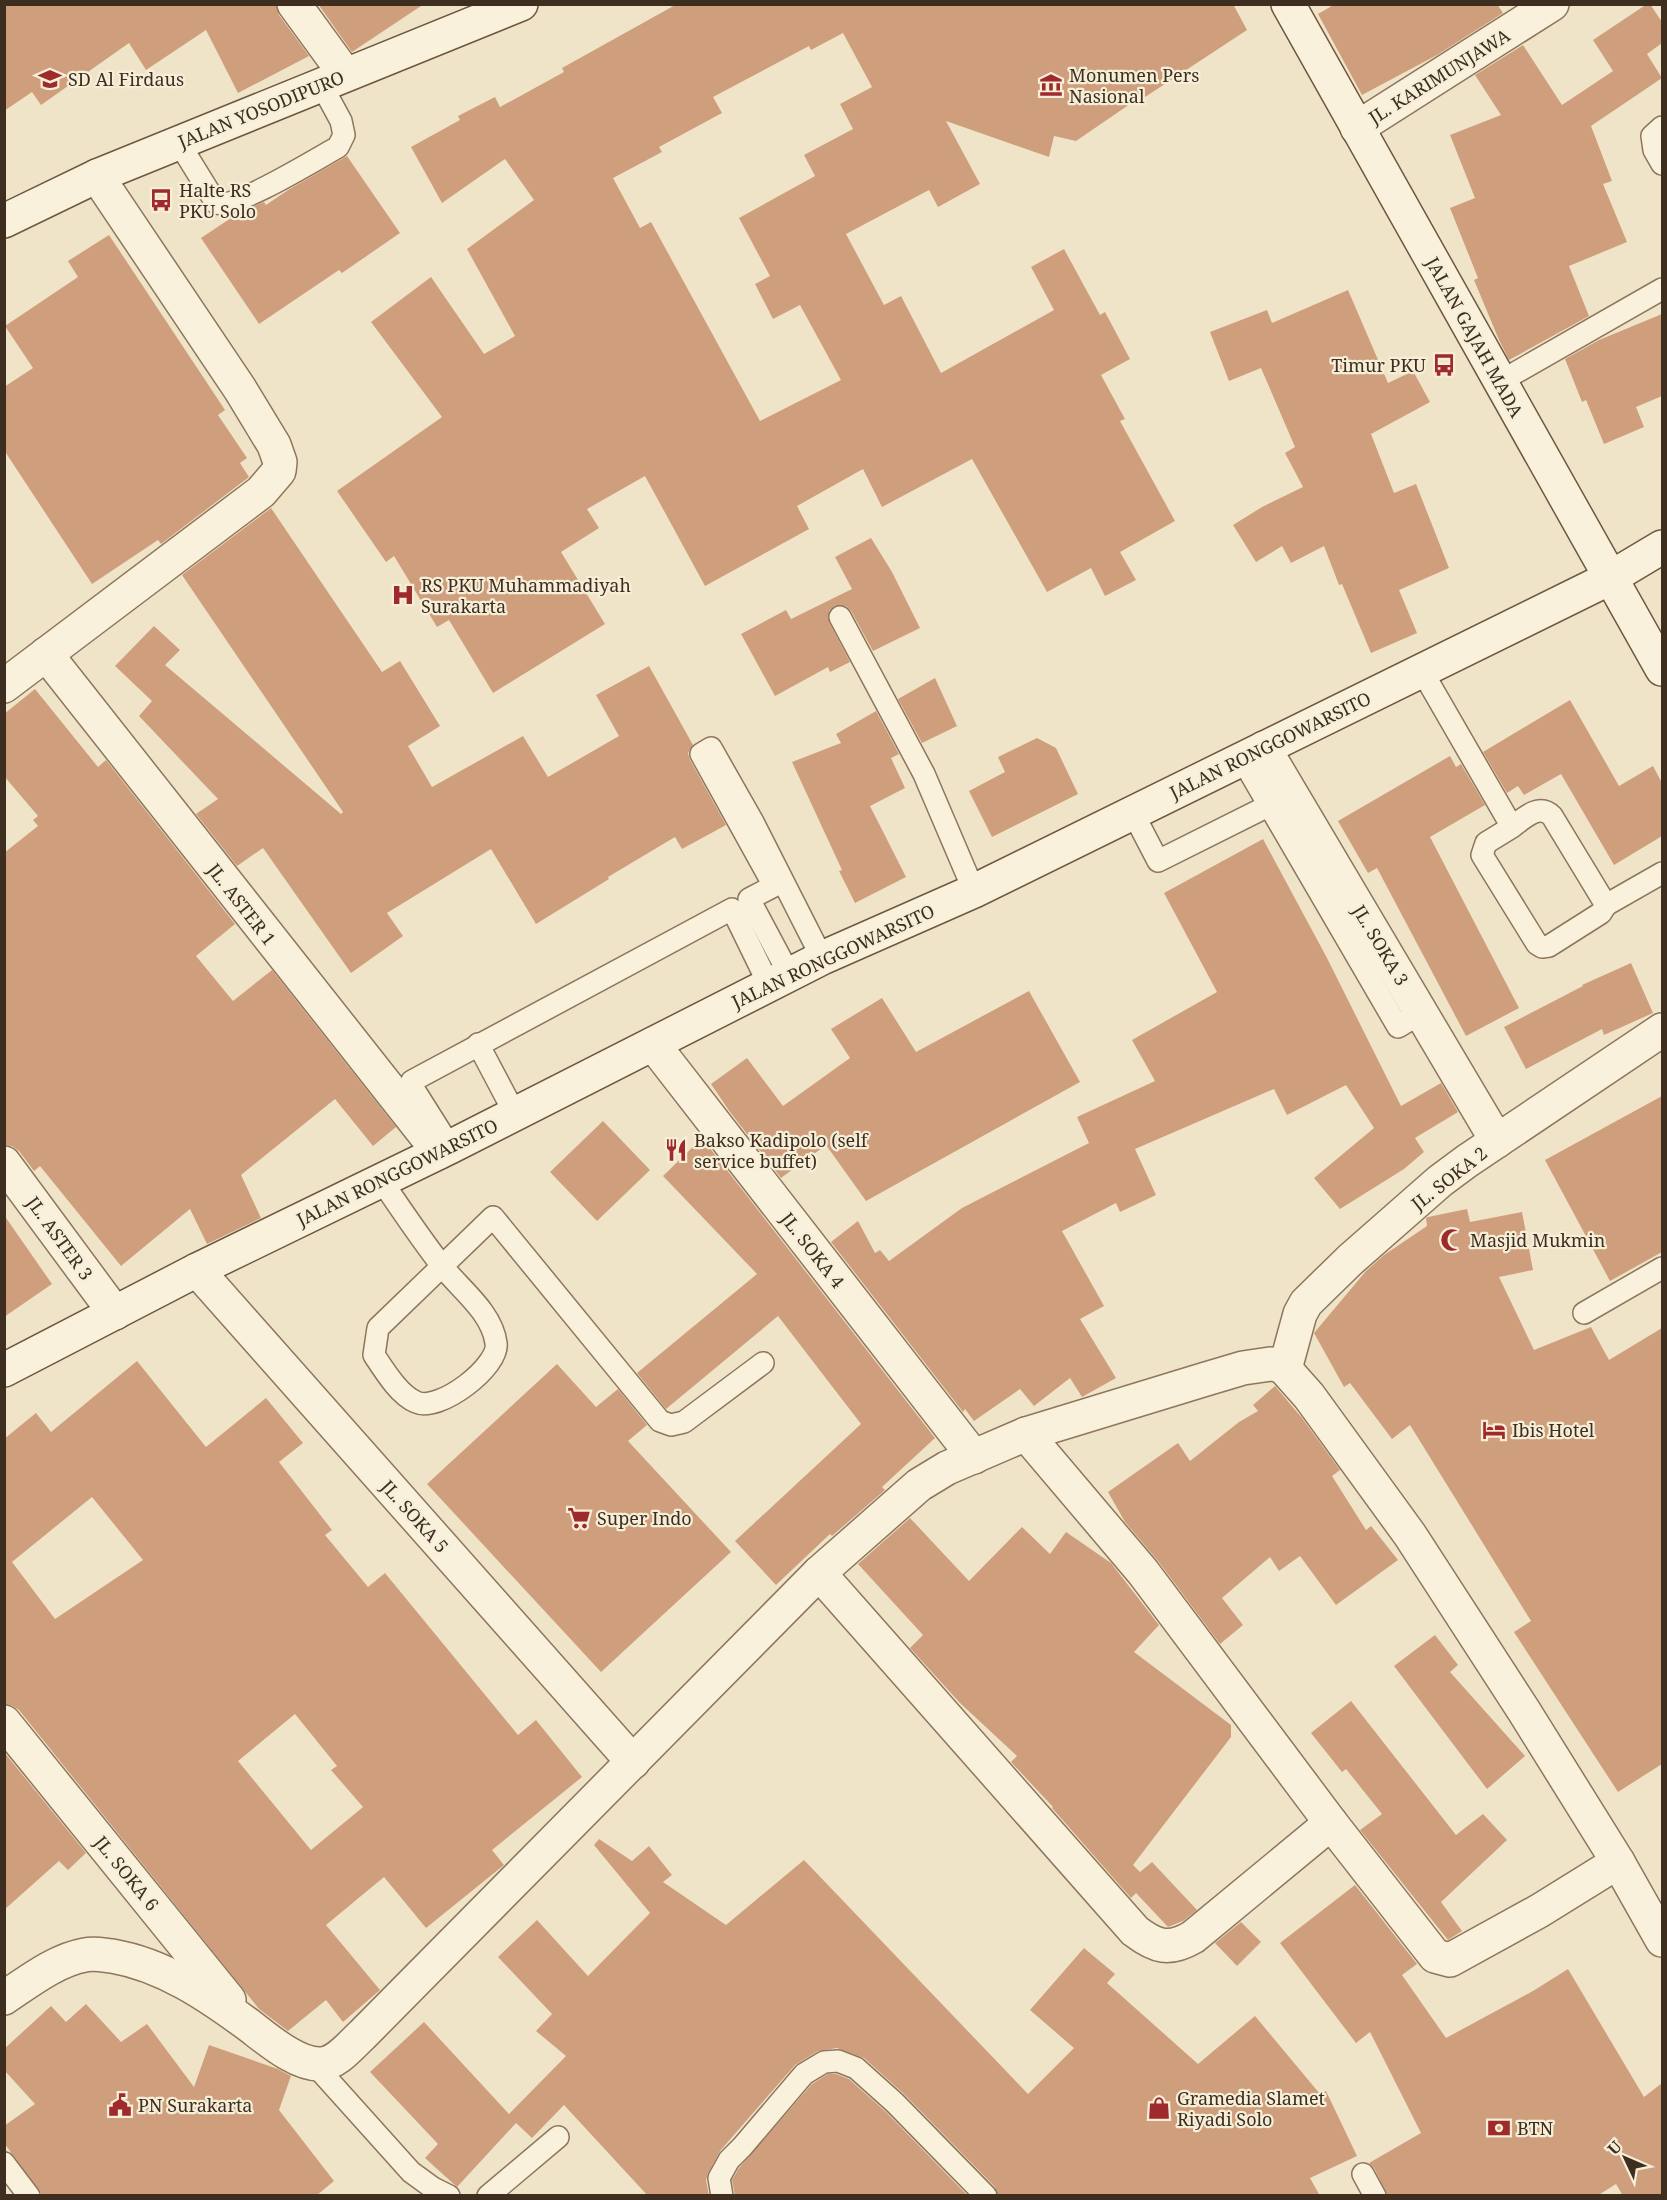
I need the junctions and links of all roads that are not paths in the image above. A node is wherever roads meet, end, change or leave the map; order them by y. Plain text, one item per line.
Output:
1 (294, 4) edge
2 (521, 4) edge
3 (1288, 4) edge
4 (1552, 4) edge
5 (333, 79) junction
6 (1357, 128) junction
7 (1662, 128) edge
8 (178, 142) junction
9 (1662, 165) edge
10 (97, 176) junction
11 (4, 221) edge
12 (1662, 289) edge
13 (1501, 381) junction
14 (1662, 547) edge
15 (1610, 578) junction
16 (840, 617) dead end
17 (46, 654) junction
18 (1662, 669) edge
19 (1422, 670) junction
20 (4, 686) edge
21 (1253, 754) junction
22 (1280, 800) junction
23 (1133, 813) junction
24 (1512, 827) junction
25 (1662, 873) edge
26 (974, 891) junction
27 (1606, 905) junction
28 (822, 958) junction
29 (779, 980) junction
30 (1662, 1030) edge
31 (652, 1044) junction
32 (473, 1047) junction
33 (509, 1116) junction
34 (1497, 1141) junction
35 (445, 1150) junction
36 (4, 1163) edge
37 (381, 1180) junction
38 (442, 1266) junction
39 (1662, 1268) edge
40 (197, 1270) junction
41 (115, 1312) junction
42 (1584, 1313) dead end
43 (763, 1363) dead end
44 (1285, 1369) junction
45 (4, 1370) edge
46 (1026, 1434) junction
47 (974, 1457) junction
48 (819, 1573) junction
49 (4, 1722) edge
50 (633, 1762) junction
51 (1331, 1823) junction
52 (1618, 1862) junction
53 (1662, 1940) edge
54 (4, 1998) edge
55 (249, 2025) junction
56 (314, 2064) junction
57 (558, 2138) dead end
58 (4, 2163) edge
59 (1363, 2174) dead end
60 (29, 2196) edge
61 (449, 2196) edge
62 (488, 2196) edge
63 (722, 2196) edge
64 (986, 2196) edge
65 (1375, 2196) edge

1 - 5 street
2 - 5 street, JALAN YOSODIPURO
3 - 6 street, JALAN GAJAH MADA
4 - 6 street, JL. KARIMUNJAWA
5 - 8 street, JALAN YOSODIPURO
5 - 8 lane
6 - 13 street, JALAN GAJAH MADA
7 - 9 lane
8 - 10 street, JALAN YOSODIPURO
10 - 11 street, JALAN YOSODIPURO
10 - 17 street
12 - 13 lane
13 - 15 street, JALAN GAJAH MADA
14 - 15 street, JALAN RONGGOWARSITO
15 - 18 street, JALAN GAJAH MADA
15 - 19 street, JALAN RONGGOWARSITO
16 - 26 lane
17 - 20 street
17 - 35 street, JL. ASTER 1
19 - 21 street, JALAN RONGGOWARSITO
19 - 24 lane
21 - 22 street, JL. SOKA 3
21 - 23 street, JALAN RONGGOWARSITO
22 - 23 lane
22 - 34 street, JL. SOKA 3
23 - 26 street, JALAN RONGGOWARSITO
24 - 27 lane
24 - 27 lane
25 - 27 lane
26 - 28 street, JALAN RONGGOWARSITO
28 - 29 street, JALAN RONGGOWARSITO
28 - 29 lane
29 - 31 street, JALAN RONGGOWARSITO
29 - 32 lane
30 - 34 street, JL. SOKA 2
31 - 33 street, JALAN RONGGOWARSITO
31 - 47 street, JL. SOKA 4
32 - 33 lane
32 - 35 lane
33 - 35 street, JALAN RONGGOWARSITO
34 - 44 street, JL. SOKA 2
35 - 37 street, JALAN RONGGOWARSITO
36 - 41 street, JL. ASTER 3
37 - 38 lane
37 - 40 street, JALAN RONGGOWARSITO
38 - 38 lane
38 - 43 lane
39 - 42 lane
40 - 41 street, JALAN RONGGOWARSITO
40 - 50 street, JL. SOKA 5
41 - 45 street, JALAN RONGGOWARSITO
44 - 46 street
44 - 52 street
46 - 47 street
46 - 51 street
47 - 48 street
48 - 50 street
48 - 51 street
49 - 55 street, JL. SOKA 6
50 - 56 street
51 - 52 street
52 - 53 street
54 - 55 street
55 - 56 street
56 - 61 lane
57 - 62 lane
58 - 60 lane
59 - 65 lane
63 - 64 lane

